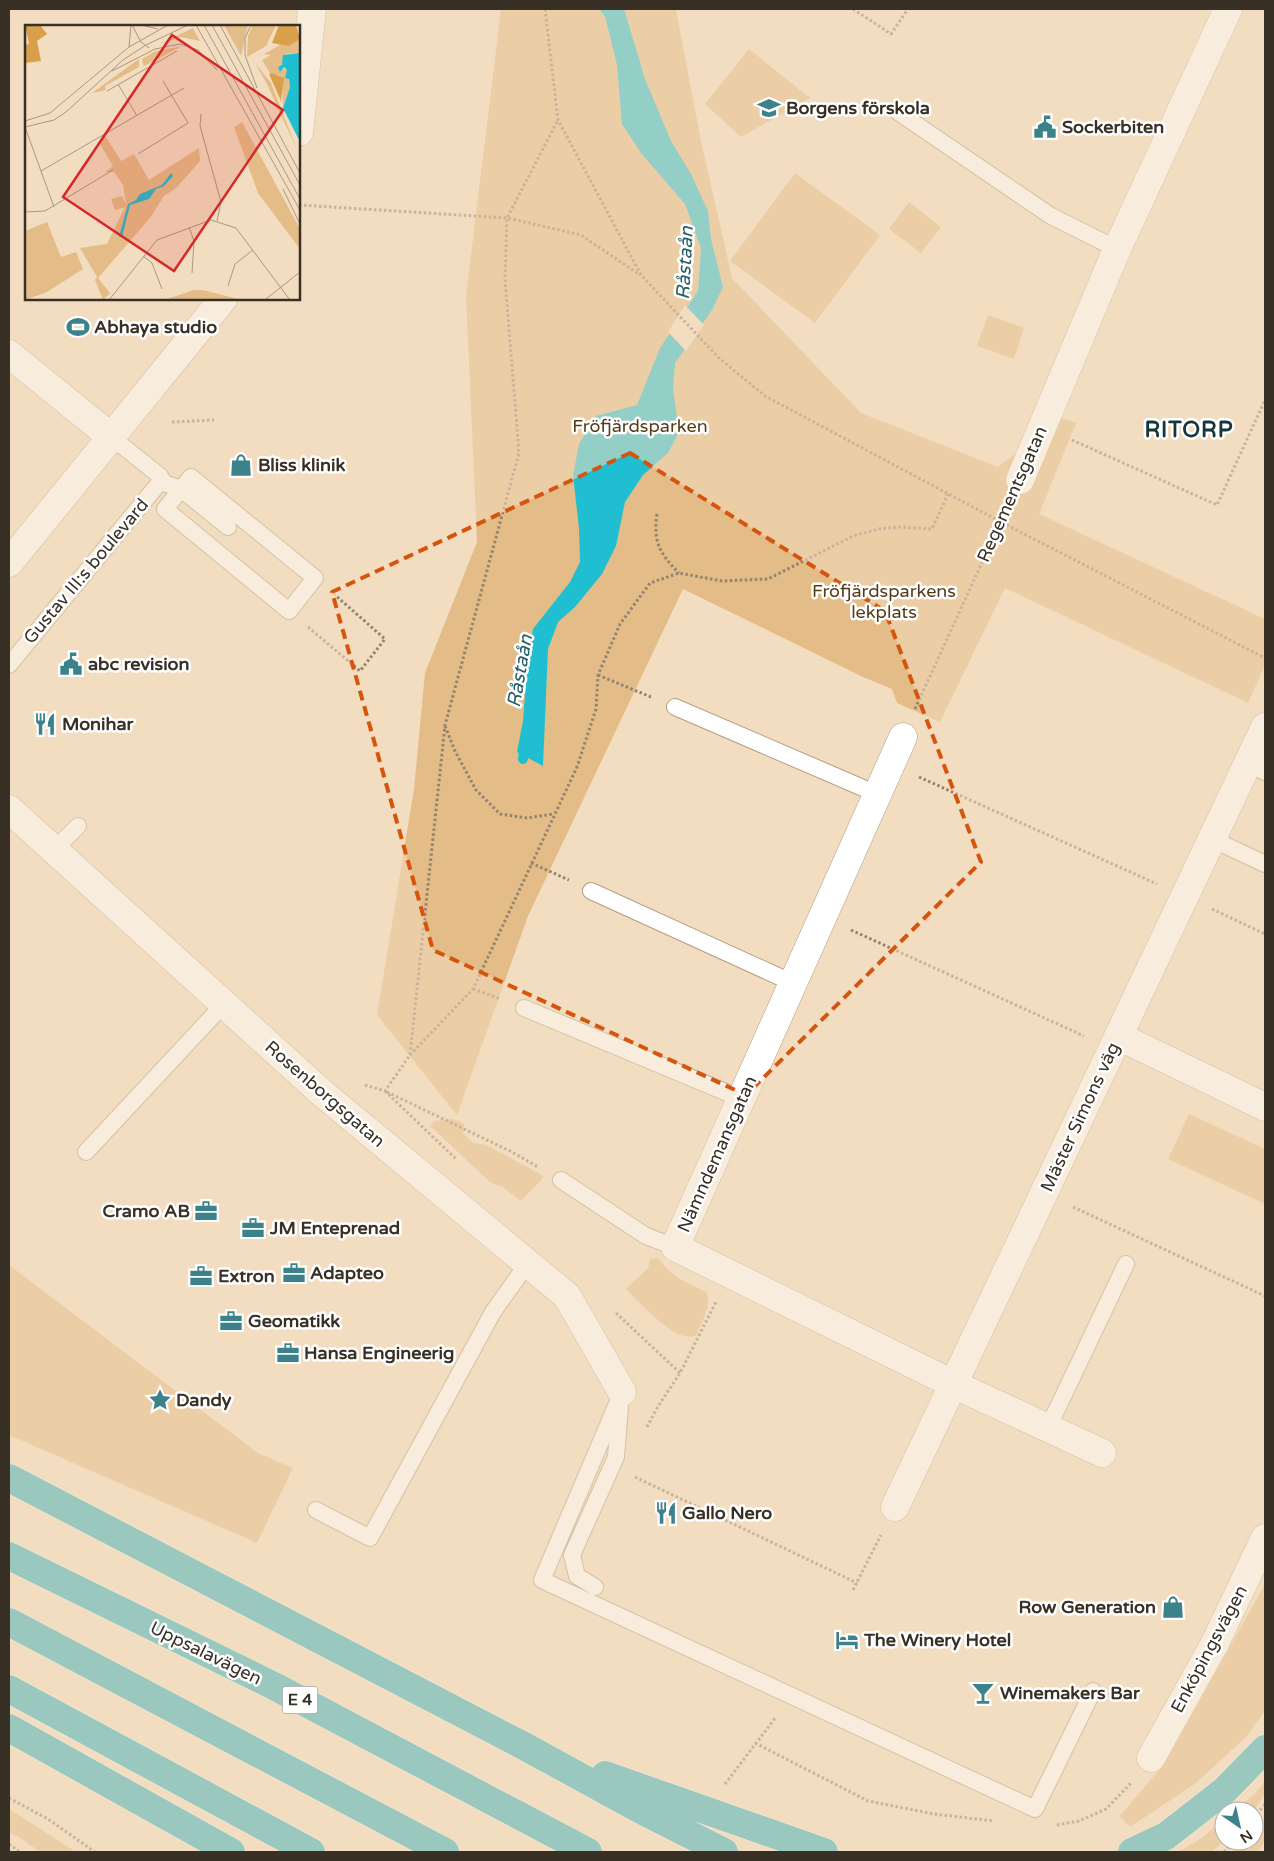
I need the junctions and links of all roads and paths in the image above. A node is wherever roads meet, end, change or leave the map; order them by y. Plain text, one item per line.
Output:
1 (312, 9) edge
2 (545, 9) edge
3 (853, 9) edge
4 (908, 9) edge
5 (1228, 9) edge
6 (896, 110) dead end
7 (558, 120) junction
8 (300, 123) edge
9 (300, 205) edge
10 (507, 218) junction
11 (1117, 250) junction
12 (641, 275) junction
13 (222, 300) edge
14 (9, 354) edge
15 (1265, 400) edge
16 (214, 420) dead end
17 (172, 422) dead end
18 (1042, 426) junction
19 (110, 436) junction
20 (160, 476) junction
21 (1020, 480) joint
22 (181, 489) junction
23 (948, 494) junction
24 (657, 514) dead end
25 (1001, 522) junction
26 (228, 526) dead end
27 (9, 563) edge
28 (678, 573) junction
29 (315, 578) junction
30 (289, 610) junction
31 (1265, 658) edge
32 (9, 665) edge
33 (598, 675) junction
34 (675, 707) joint
35 (445, 725) junction
36 (1265, 727) edge
37 (903, 737) joint
38 (891, 764) junction
39 (1257, 767) edge
40 (877, 794) junction
41 (9, 809) edge
42 (553, 814) junction
43 (78, 826) dead end
44 (1212, 839) junction
45 (53, 850) junction
46 (531, 863) junction
47 (1265, 864) edge
48 (591, 891) joint
49 (1185, 897) junction
50 (823, 918) junction
51 (1265, 934) edge
52 (793, 983) junction
53 (224, 1004) junction
54 (524, 1008) dead end
55 (1115, 1043) junction
56 (410, 1055) junction
57 (384, 1091) junction
58 (322, 1093) junction
59 (742, 1099) junction
60 (1265, 1107) edge
61 (86, 1152) dead end
62 (512, 1152) dead end
63 (561, 1180) dead end
64 (1044, 1193) junction
65 (675, 1248) junction
66 (527, 1264) junction
67 (1126, 1264) dead end
68 (730, 1274) junction
69 (1265, 1296) edge
70 (953, 1384) junction
71 (622, 1392) junction
72 (1048, 1428) junction
73 (645, 1431) dead end
74 (1102, 1453) dead end
75 (627, 1474) dead end
76 (9, 1478) edge
77 (895, 1507) joint
78 (316, 1510) dead end
79 (1265, 1538) edge
80 (9, 1556) edge
81 (857, 1583) junction
82 (595, 1587) dead end
83 (853, 1590) dead end
84 (9, 1622) edge
85 (9, 1689) edge
86 (1093, 1690) dead end
87 (9, 1728) edge
88 (755, 1744) dead end
89 (524, 1746) junction
90 (1265, 1749) edge
91 (1151, 1758) dead end
92 (723, 1786) dead end
93 (9, 1798) edge
94 (9, 1844) edge
95 (20, 1852) edge
96 (95, 1852) edge
97 (232, 1852) edge
98 (311, 1852) edge
99 (445, 1852) edge
100 (588, 1852) edge
101 (724, 1852) edge
102 (824, 1852) edge
103 (1132, 1852) edge

1 - 8 street
2 - 7 path
3 - 4 path
5 - 11 street, Regementsgatan
6 - 11 lane
7 - 10 path
7 - 12 path
9 - 10 path
10 - 12 path
10 - 35 path
11 - 18 street, Regementsgatan
12 - 23 path
13 - 19 street
14 - 19 street, Gustav III:s boulevard
15 - 18 path
16 - 17 path
18 - 21 street, Regementsgatan
19 - 20 lane, Gustav III:s boulevard
19 - 27 street
20 - 22 lane, Gustav III:s boulevard
20 - 32 lane, Gustav III:s boulevard
21 - 25 path, Regementsgatan
22 - 26 lane, Gustav III:s boulevard
22 - 29 lane
22 - 30 lane
23 - 25 path
23 - 28 path
24 - 28 path
25 - 31 path
25 - 37 path, Regementsgatan
28 - 33 path
29 - 30 lane
29 - 30 path
33 - 34 path
33 - 42 path
34 - 40 lane
35 - 42 path
35 - 56 path
36 - 39 street, Mäster Simons väg
37 - 38 street, Nämndemansgatan
38 - 40 street, Nämndemansgatan
38 - 49 path
39 - 44 street, Mäster Simons väg
40 - 50 street, Nämndemansgatan
41 - 45 street, Rosenborgsgatan
42 - 46 path
43 - 45 lane
44 - 47 lane
44 - 49 street, Mäster Simons väg
45 - 53 street, Rosenborgsgatan
46 - 48 path
46 - 56 path
48 - 52 lane
49 - 51 path
49 - 55 street, Mäster Simons väg
50 - 52 street, Nämndemansgatan
50 - 55 path
52 - 59 street, Nämndemansgatan
53 - 58 street, Rosenborgsgatan
53 - 61 lane
54 - 59 lane
55 - 60 street
55 - 64 street, Mäster Simons väg
56 - 57 path
57 - 58 path
57 - 62 path
58 - 66 street, Rosenborgsgatan
59 - 65 street, Nämndemansgatan
63 - 65 lane
64 - 69 path
64 - 70 street, Mäster Simons väg
65 - 68 street, Nämndemansgatan
66 - 71 street, Rosenborgsgatan
66 - 78 lane
67 - 72 lane
68 - 70 street, Nämndemansgatan
68 - 73 path
70 - 72 street, Nämndemansgatan
70 - 77 street, Mäster Simons väg
71 - 82 lane
71 - 86 lane
72 - 74 street, Nämndemansgatan
75 - 81 path
76 - 89 highway
77 - 81 path
79 - 91 street, Enköpingsvägen
80 - 100 highway, Uppsalavägen / E 4
81 - 83 path
84 - 99 highway
85 - 98 highway
87 - 97 highway
88 - 92 path
89 - 101 highway
89 - 102 highway
90 - 103 highway
93 - 96 path
94 - 95 path

